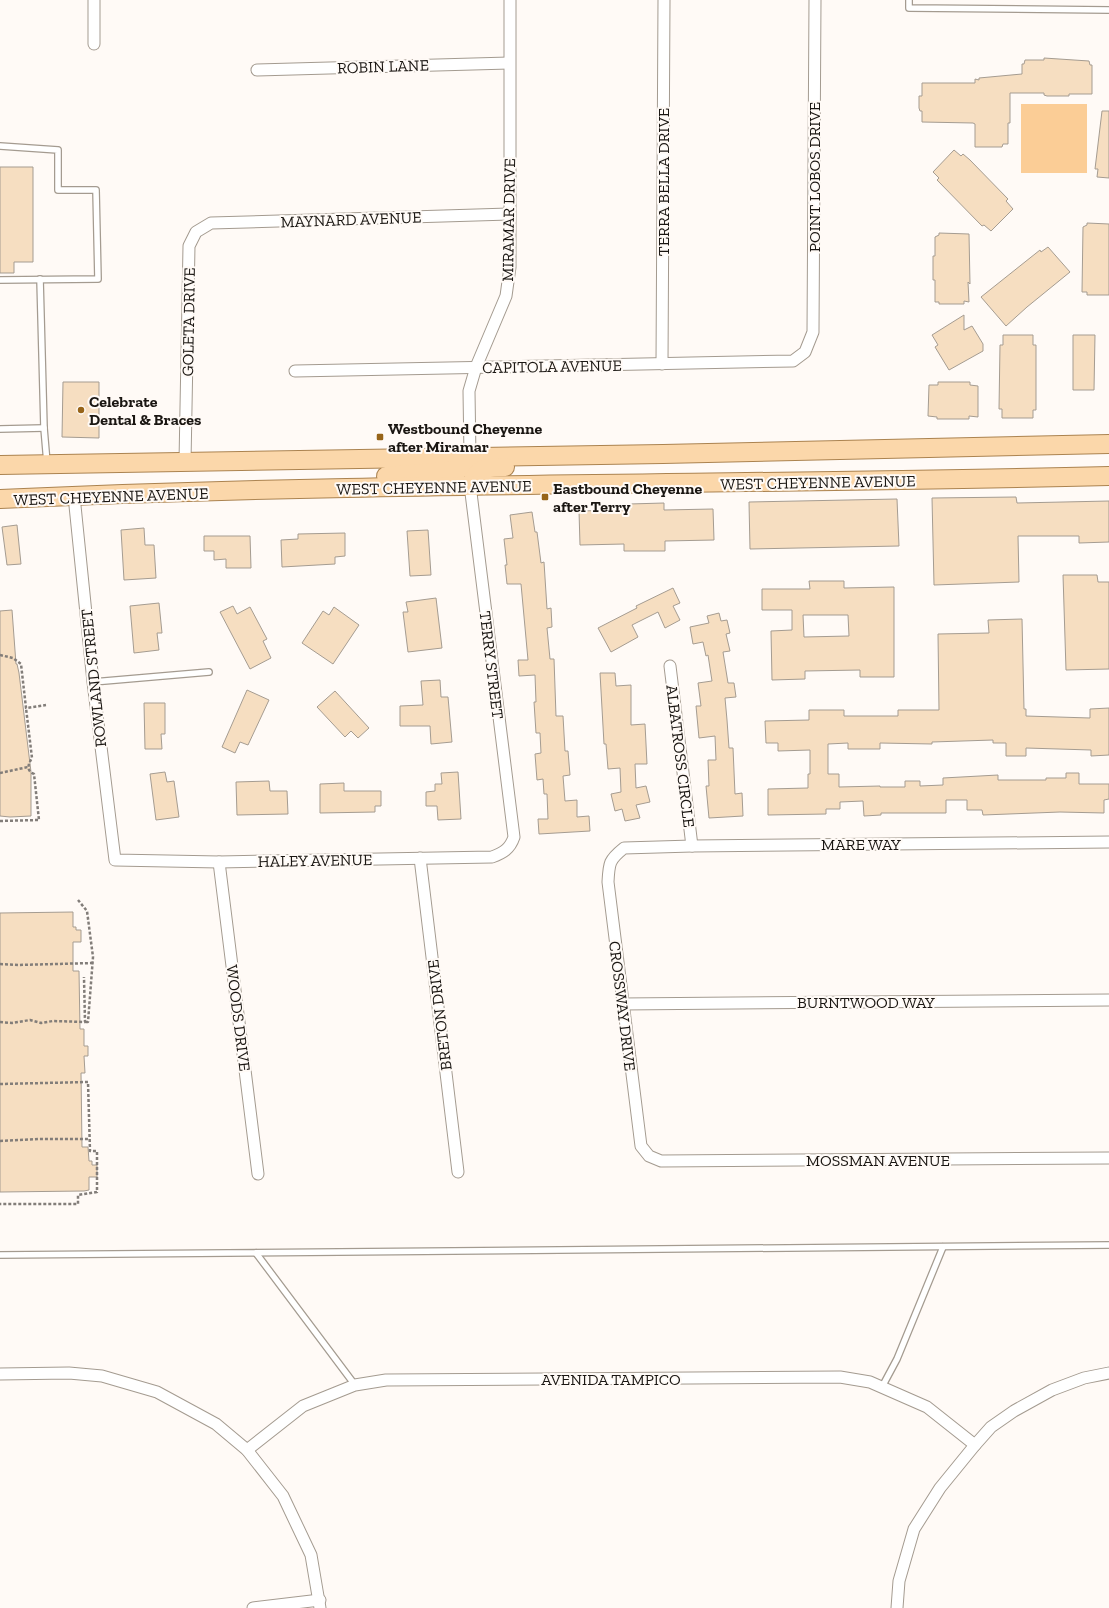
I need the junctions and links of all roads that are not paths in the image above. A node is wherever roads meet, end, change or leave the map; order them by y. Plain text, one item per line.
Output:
1 (94, 0) edge
2 (510, 0) edge
3 (664, 0) edge
4 (815, 0) edge
5 (909, 0) edge
6 (1109, 10) edge
7 (94, 44) dead end
8 (509, 63) junction
9 (257, 70) dead end
10 (0, 146) edge
11 (508, 214) junction
12 (196, 232) joint
13 (40, 279) junction
14 (0, 280) edge
15 (805, 352) joint
16 (662, 364) junction
17 (476, 367) junction
18 (295, 371) dead end
19 (44, 428) junction
20 (0, 429) edge
21 (1109, 444) edge
22 (663, 454) junction
23 (470, 457) junction
24 (185, 462) junction
25 (47, 464) junction
26 (0, 465) edge
27 (1109, 476) edge
28 (470, 485) junction
29 (301, 490) junction
30 (74, 496) junction
31 (0, 499) edge
32 (670, 666) dead end
33 (209, 672) dead end
34 (93, 682) junction
35 (1109, 842) edge
36 (512, 845) joint
37 (692, 846) junction
38 (615, 855) joint
39 (420, 858) junction
40 (115, 860) joint
41 (219, 862) junction
42 (1109, 1000) edge
43 (622, 1004) junction
44 (649, 1156) joint
45 (1109, 1158) edge
46 (458, 1172) dead end
47 (258, 1174) dead end
48 (1109, 1245) edge
49 (943, 1247) junction
50 (256, 1252) junction
51 (0, 1255) edge
52 (1109, 1372) edge
53 (0, 1374) edge
54 (355, 1385) junction
55 (882, 1387) junction
56 (975, 1445) junction
57 (247, 1450) junction
58 (320, 1604) edge
59 (253, 1608) edge
60 (897, 1608) edge

1 - 7 street
2 - 8 street, MIRAMAR DRIVE
3 - 16 street, TERRA BELLA DRIVE
4 - 15 street, POINT LOBOS DRIVE
5 - 6 lane
8 - 9 street, ROBIN LANE
8 - 11 street, MIRAMAR DRIVE
10 - 13 lane
11 - 12 street, MAYNARD AVENUE
11 - 17 street, MIRAMAR DRIVE
12 - 24 street, GOLETA DRIVE
13 - 14 lane
13 - 19 lane
15 - 16 street, CAPITOLA AVENUE
16 - 17 street, CAPITOLA AVENUE
17 - 18 street, CAPITOLA AVENUE
17 - 23 street, MIRAMAR DRIVE
19 - 20 lane
19 - 25 lane
21 - 22 main road, WEST CHEYENNE AVENUE
22 - 23 main road, WEST CHEYENNE AVENUE
22 - 28 main road
23 - 24 main road, WEST CHEYENNE AVENUE
23 - 29 main road
24 - 25 main road, WEST CHEYENNE AVENUE
25 - 26 main road, WEST CHEYENNE AVENUE
27 - 28 main road, WEST CHEYENNE AVENUE
28 - 29 main road, WEST CHEYENNE AVENUE
28 - 36 street, TERRY STREET
29 - 30 main road, WEST CHEYENNE AVENUE
30 - 31 main road, WEST CHEYENNE AVENUE
30 - 34 street, ROWLAND STREET
32 - 37 street, ALBATROSS CIRCLE
33 - 34 lane
34 - 40 street, ROWLAND STREET
35 - 37 street, MARE WAY
36 - 39 street, HALEY AVENUE
37 - 38 street, MARE WAY
38 - 43 street, CROSSWAY DRIVE
39 - 41 street, HALEY AVENUE
39 - 46 street, BRETON DRIVE
40 - 41 street, HALEY AVENUE
41 - 47 street, WOODS DRIVE
42 - 43 street, BURNTWOOD WAY
43 - 44 street, CROSSWAY DRIVE
44 - 45 street, MOSSMAN AVENUE
48 - 49 lane
49 - 50 lane
49 - 55 lane
50 - 51 lane
50 - 54 lane
52 - 56 street
53 - 57 street
54 - 55 street, AVENIDA TAMPICO
54 - 57 street, AVENIDA TAMPICO
55 - 56 street, AVENIDA TAMPICO
56 - 60 street
57 - 58 street
58 - 59 street

